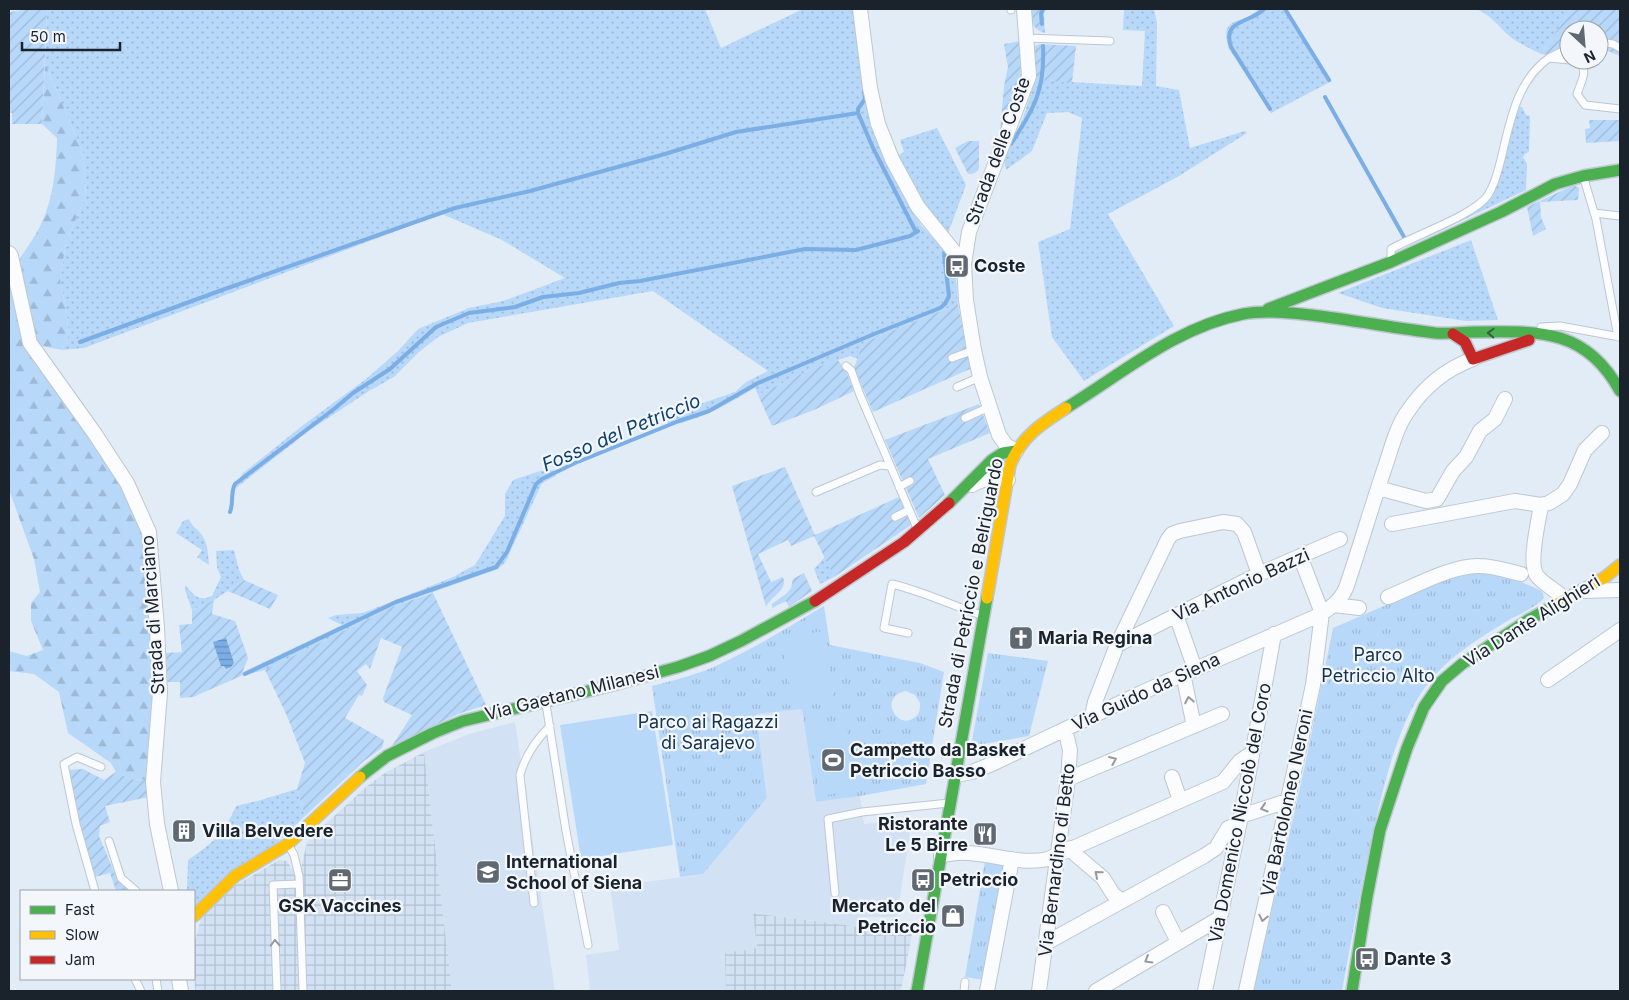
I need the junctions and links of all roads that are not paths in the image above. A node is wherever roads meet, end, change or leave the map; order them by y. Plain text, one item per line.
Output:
1 (860, 9) edge
2 (1015, 9) edge
3 (1026, 38) junction
4 (1110, 41) dead end
5 (1559, 53) edge
6 (1549, 58) junction
7 (1620, 109) edge
8 (1620, 170) edge
9 (1583, 176) junction
10 (1594, 214) junction
11 (1620, 216) edge
12 (9, 254) edge
13 (1391, 262) junction
14 (964, 264) junction
15 (1317, 290) junction
16 (1259, 313) junction
17 (1314, 316) junction
18 (1453, 334) junction
19 (1533, 334) junction
20 (1619, 337) edge
21 (1557, 338) junction
22 (974, 350) junction
23 (952, 358) dead end
24 (1473, 359) junction
25 (846, 366) dead end
26 (980, 377) junction
27 (957, 387) dead end
28 (1620, 391) edge
29 (1505, 399) dead end
30 (989, 407) junction
31 (965, 418) dead end
32 (1602, 433) dead end
33 (1016, 451) junction
34 (890, 466) junction
35 (910, 480) dead end
36 (1008, 480) junction
37 (899, 486) junction
38 (1378, 488) junction
39 (964, 489) junction
40 (816, 492) dead end
41 (1541, 505) junction
42 (909, 510) junction
43 (895, 517) dead end
44 (1392, 524) dead end
45 (919, 531) junction
46 (1340, 539) dead end
47 (1300, 556) junction
48 (1620, 565) edge
49 (1259, 574) junction
50 (1521, 574) dead end
51 (1620, 590) edge
52 (1579, 592) junction
53 (1388, 597) dead end
54 (1565, 599) junction
55 (1359, 608) dead end
56 (1328, 609) junction
57 (1176, 615) junction
58 (984, 616) junction
59 (1620, 630) edge
60 (908, 633) dead end
61 (1274, 634) junction
62 (1117, 645) junction
63 (1189, 671) junction
64 (1548, 680) dead end
65 (546, 701) junction
66 (1222, 714) dead end
67 (1092, 716) junction
68 (550, 726) junction
69 (1194, 726) junction
70 (1065, 729) junction
71 (1252, 753) junction
72 (101, 767) dead end
73 (956, 775) junction
74 (1172, 777) dead end
75 (1068, 779) junction
76 (1180, 800) junction
77 (1287, 801) junction
78 (951, 803) junction
79 (1240, 820) junction
80 (109, 841) dead end
81 (288, 844) junction
82 (1071, 848) junction
83 (1057, 854) junction
84 (941, 856) junction
85 (1012, 859) junction
86 (300, 884) junction
87 (95, 890) edge
88 (135, 890) edge
89 (171, 890) edge
90 (835, 893) dead end
91 (1122, 901) junction
92 (534, 903) dead end
93 (1163, 912) dead end
94 (195, 915) edge
95 (1220, 918) junction
96 (1178, 942) junction
97 (1046, 943) junction
98 (588, 945) dead end
99 (965, 982) dead end
100 (277, 991) edge
101 (303, 991) edge
102 (917, 991) edge
103 (964, 991) edge
104 (987, 991) edge
105 (1039, 991) edge
106 (1096, 991) edge
107 (1205, 991) edge
108 (1246, 991) edge
109 (1352, 991) edge

1 - 14 street, Strada delle Coste
2 - 3 street, Strada delle Coste
3 - 4 lane
3 - 14 street, Strada delle Coste
5 - 6 lane
6 - 7 lane
6 - 13 lane
8 - 9 street, Strada di Petriccio e Belriguardo
9 - 10 lane
9 - 13 street, Strada di Petriccio e Belriguardo
10 - 11 lane
10 - 20 lane
12 - 89 street, Strada di Marciano
13 - 15 street, Strada di Petriccio e Belriguardo
14 - 22 street, Strada delle Coste
15 - 16 street, Strada di Petriccio e Belriguardo
15 - 17 street
16 - 17 street, Strada di Petriccio e Belriguardo
16 - 33 street, Strada di Petriccio e Belriguardo
17 - 18 street
19 -> 18 street
18 - 24 street
19 - 20 lane
19 - 21 street
21 - 24 street
21 - 28 street
22 - 23 lane
22 - 26 street, Strada delle Coste
24 - 38 street
25 - 34 lane
26 - 27 lane
26 - 30 street, Strada delle Coste
29 - 38 street
30 - 31 lane
30 - 33 street, Strada delle Coste
32 - 41 street
33 - 36 street, Strada di Petriccio e Belriguardo
33 - 39 street, Via Gaetano Milanesi
34 - 37 lane
34 - 40 lane
35 - 37 lane
36 - 39 street, Via Gaetano Milanesi
36 - 58 street, Strada di Petriccio e Belriguardo
37 - 42 lane
38 - 56 street
39 - 45 street, Via Gaetano Milanesi
41 - 44 street
41 - 54 street
42 - 43 lane
42 - 45 lane
45 - 65 street, Via Gaetano Milanesi
46 - 47 street, Via Antonio Bazzi
47 - 49 street, Via Antonio Bazzi
47 - 56 street
48 - 52 street, Via Dante Alighieri
49 - 57 street, Via Antonio Bazzi
49 - 62 street
50 - 53 street
51 - 52 street
52 - 54 street, Via Dante Alighieri
54 - 109 street, Via Dante Alighieri
55 - 56 street
56 - 61 street, Via Guido da Siena
56 - 77 street, Via Bartolomeo Neroni
57 - 62 street, Via Antonio Bazzi
57 - 63 street
58 - 60 lane
58 - 73 street, Strada di Petriccio e Belriguardo
59 - 64 street
61 - 63 street, Via Guido da Siena
61 - 71 street, Via Domenico Niccolò del Coro
62 - 67 street
63 - 67 street, Via Guido da Siena
69 -> 63 street
65 - 68 lane
65 - 81 street, Via Gaetano Milanesi
66 - 69 street
67 - 70 street, Via Guido da Siena
68 - 92 lane
68 - 98 lane
75 -> 69 street
70 - 73 street, Via Guido da Siena
70 - 75 street, Via Bernardino di Betto
71 - 76 street
71 - 79 street, Via Domenico Niccolò del Coro
72 - 87 lane
73 - 78 street, Strada di Petriccio e Belriguardo
74 - 76 street
75 - 83 street, Via Bernardino di Betto
76 - 82 street
77 -> 79 street
77 -> 108 street, Via Bartolomeo Neroni
78 - 84 street, Strada di Petriccio e Belriguardo
78 - 90 lane
79 - 91 street
79 - 95 street, Via Domenico Niccolò del Coro
80 - 88 lane
81 - 86 lane
81 - 94 street, Via Gaetano Milanesi
82 - 83 street
91 -> 82 street
83 - 85 street
83 - 97 street, Via Bernardino di Betto
84 - 85 street
84 - 102 street, Strada di Petriccio e Belriguardo
85 - 104 street
100 -> 86 lane
86 - 101 lane
91 - 97 street
93 - 96 street
95 - 96 street
95 - 107 street, Via Domenico Niccolò del Coro
96 -> 106 street
97 - 105 street, Via Bernardino di Betto
99 - 103 lane

